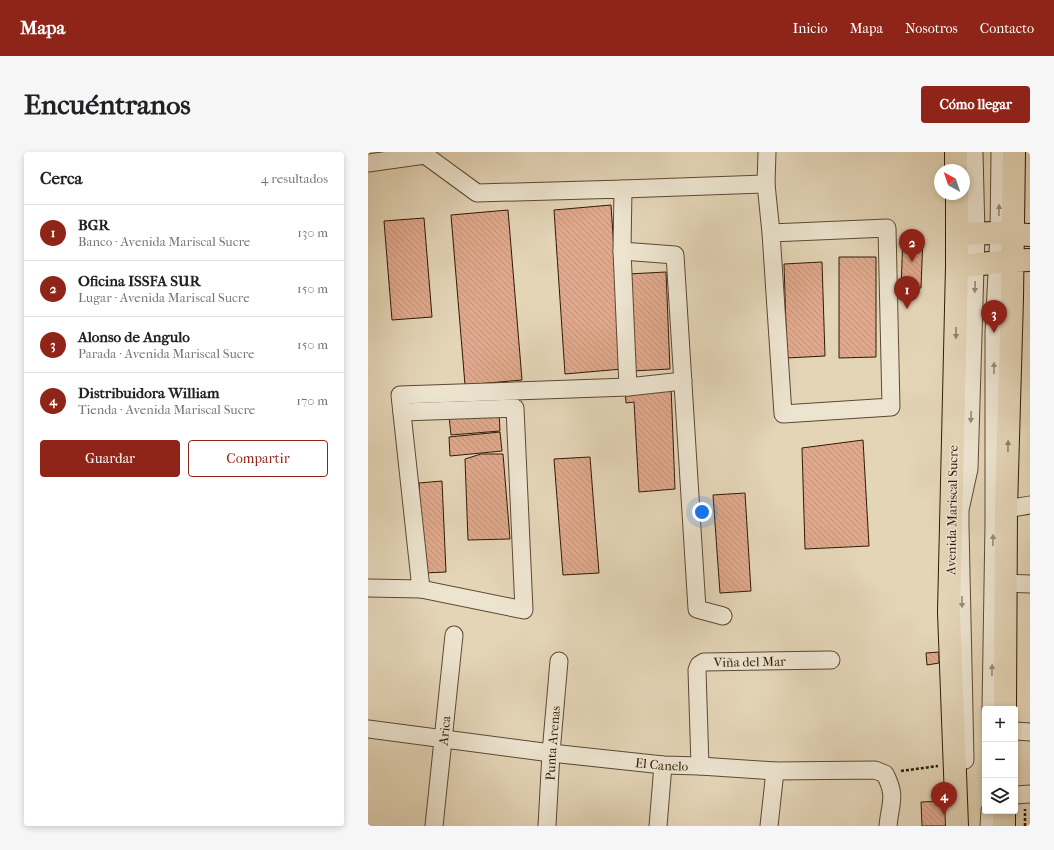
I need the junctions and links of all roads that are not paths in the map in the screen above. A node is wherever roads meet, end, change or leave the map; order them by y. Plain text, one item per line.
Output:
1 (767, 152) edge
2 (956, 152) edge
3 (974, 152) edge
4 (1000, 152) edge
5 (1014, 152) edge
6 (368, 163) edge
7 (956, 164) edge
8 (766, 184) junction
9 (623, 189) junction
10 (958, 200) edge
11 (771, 233) junction
12 (967, 234) junction
13 (1014, 234) edge
14 (622, 251) junction
15 (1013, 261) edge
16 (966, 266) junction
17 (683, 381) junction
18 (628, 387) junction
19 (402, 412) junction
20 (1030, 505) edge
21 (1006, 509) junction
22 (1006, 583) junction
23 (1030, 584) edge
24 (368, 588) edge
25 (421, 589) junction
26 (723, 616) dead end
27 (454, 635) dead end
28 (831, 660) dead end
29 (559, 661) dead end
30 (991, 706) edge
31 (1005, 706) edge
32 (368, 729) edge
33 (1018, 731) edge
34 (1030, 732) edge
35 (443, 738) junction
36 (551, 753) junction
37 (663, 765) junction
38 (700, 766) junction
39 (775, 772) junction
40 (1030, 794) edge
41 (1018, 795) edge
42 (990, 814) edge
43 (1004, 814) edge
44 (434, 826) edge
45 (547, 826) edge
46 (658, 826) edge
47 (770, 826) edge
48 (888, 826) edge
49 (957, 826) edge
50 (966, 826) edge
51 (989, 826) edge
52 (1004, 826) edge

1 - 8 street
2 - 7 main road
3 - 12 street
13 -> 4 street
5 - 13 main road
6 - 9 street
8 - 9 street
8 - 11 street
9 - 14 street
10 - 12 main road, Avenida Mariscal Sucre
11 - 11 street
12 - 13 main road
12 - 16 main road, Avenida Mariscal Sucre
13 - 15 main road
14 - 17 street
14 - 18 street
15 - 16 main road
21 -> 15 main road
30 -> 15 street
16 -> 49 main road, Avenida Mariscal Sucre
16 -> 50 street
17 - 18 street
17 - 26 street
18 - 19 street
19 - 25 street
19 - 25 street
20 - 21 street
21 - 22 main road
22 - 23 street
22 - 31 main road
24 - 25 street
27 - 35 street, Arica
28 - 38 street, Viña del Mar
29 - 36 street, Punta Arenas
32 - 35 street, El Canelo
33 - 34 street
35 - 36 street, El Canelo
35 - 44 street, Arica
36 - 37 street, El Canelo
36 - 45 street, Punta Arenas
37 - 38 street, El Canelo
37 - 46 street
38 - 39 street, El Canelo
39 - 47 street
39 - 48 street, El Canelo
40 - 41 street
42 - 51 street
43 - 52 main road

